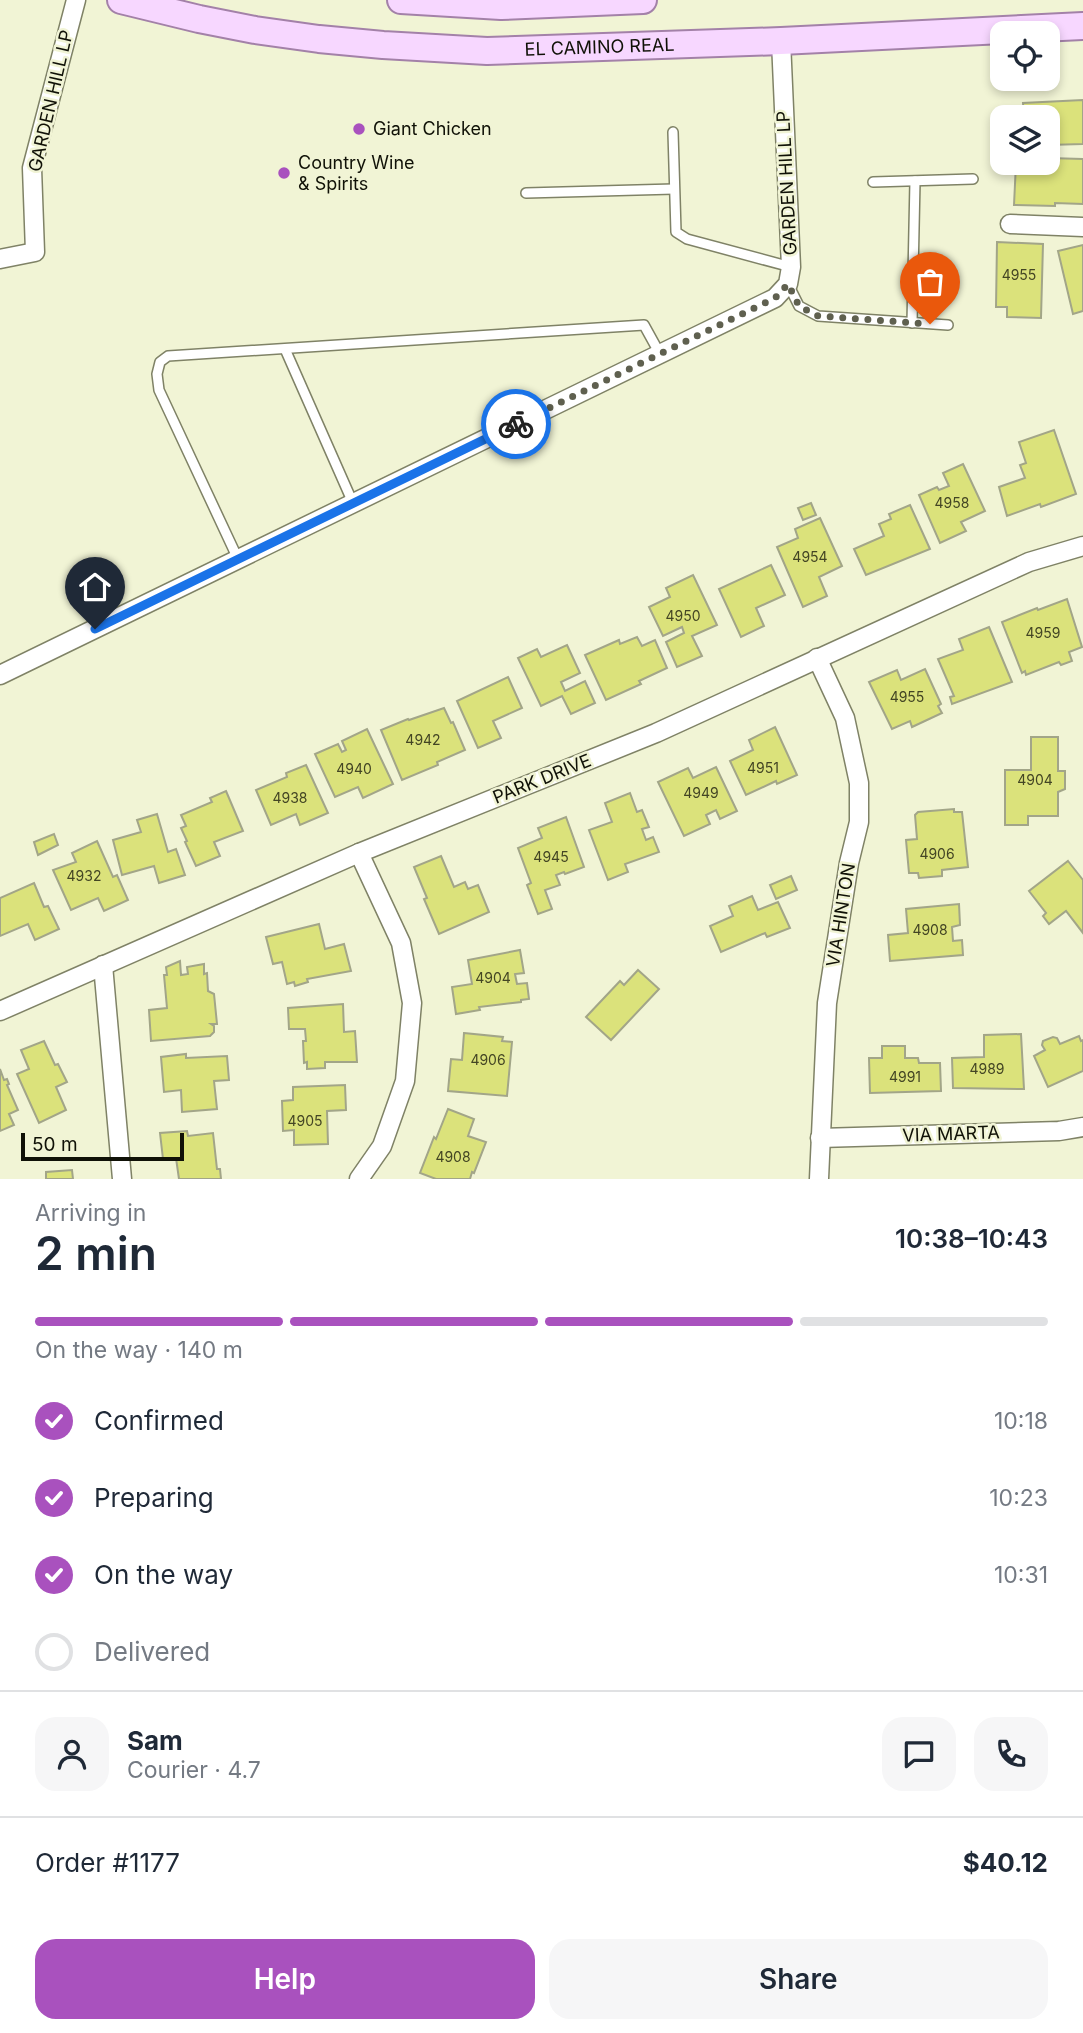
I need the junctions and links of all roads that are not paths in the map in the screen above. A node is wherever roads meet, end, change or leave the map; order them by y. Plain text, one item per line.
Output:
1 (76, 0) edge
2 (121, 0) edge
3 (401, 0) edge
4 (643, 0) edge
5 (1083, 26) edge
6 (780, 41) junction
7 (673, 132) dead end
8 (973, 179) dead end
9 (915, 181) junction
10 (873, 182) dead end
11 (674, 189) junction
12 (526, 194) dead end
13 (1010, 224) dead end
14 (1083, 227) edge
15 (0, 259) edge
16 (789, 276) junction
17 (912, 323) junction
18 (948, 325) dead end
19 (285, 349) junction
20 (660, 354) junction
21 (354, 503) junction
22 (1083, 546) edge
23 (238, 559) junction
24 (817, 658) junction
25 (0, 675) edge
26 (359, 853) junction
27 (103, 965) junction
28 (0, 1011) edge
29 (1083, 1127) edge
30 (820, 1138) junction
31 (122, 1179) edge
32 (359, 1179) edge
33 (818, 1179) edge

1 - 15 street, GARDEN HILL LP
2 - 6 main road, EL CAMINO REAL
3 - 4 main road
5 - 6 main road, EL CAMINO REAL
6 - 16 street, GARDEN HILL LP
7 - 11 lane
8 - 9 lane
9 - 10 lane
9 - 17 lane
11 - 12 lane
11 - 16 lane
13 - 14 street
16 - 17 lane
16 - 20 street
17 - 18 lane
19 - 20 lane
19 - 21 lane
19 - 23 lane
20 - 21 street
21 - 23 street
22 - 24 street, PARK DRIVE
23 - 25 street
24 - 26 street, PARK DRIVE
24 - 30 street, VIA HINTON
26 - 27 street, PARK DRIVE
26 - 32 street
27 - 28 street, PARK DRIVE
27 - 31 street
29 - 30 street, VIA MARTA
30 - 33 street, VIA HINTON

